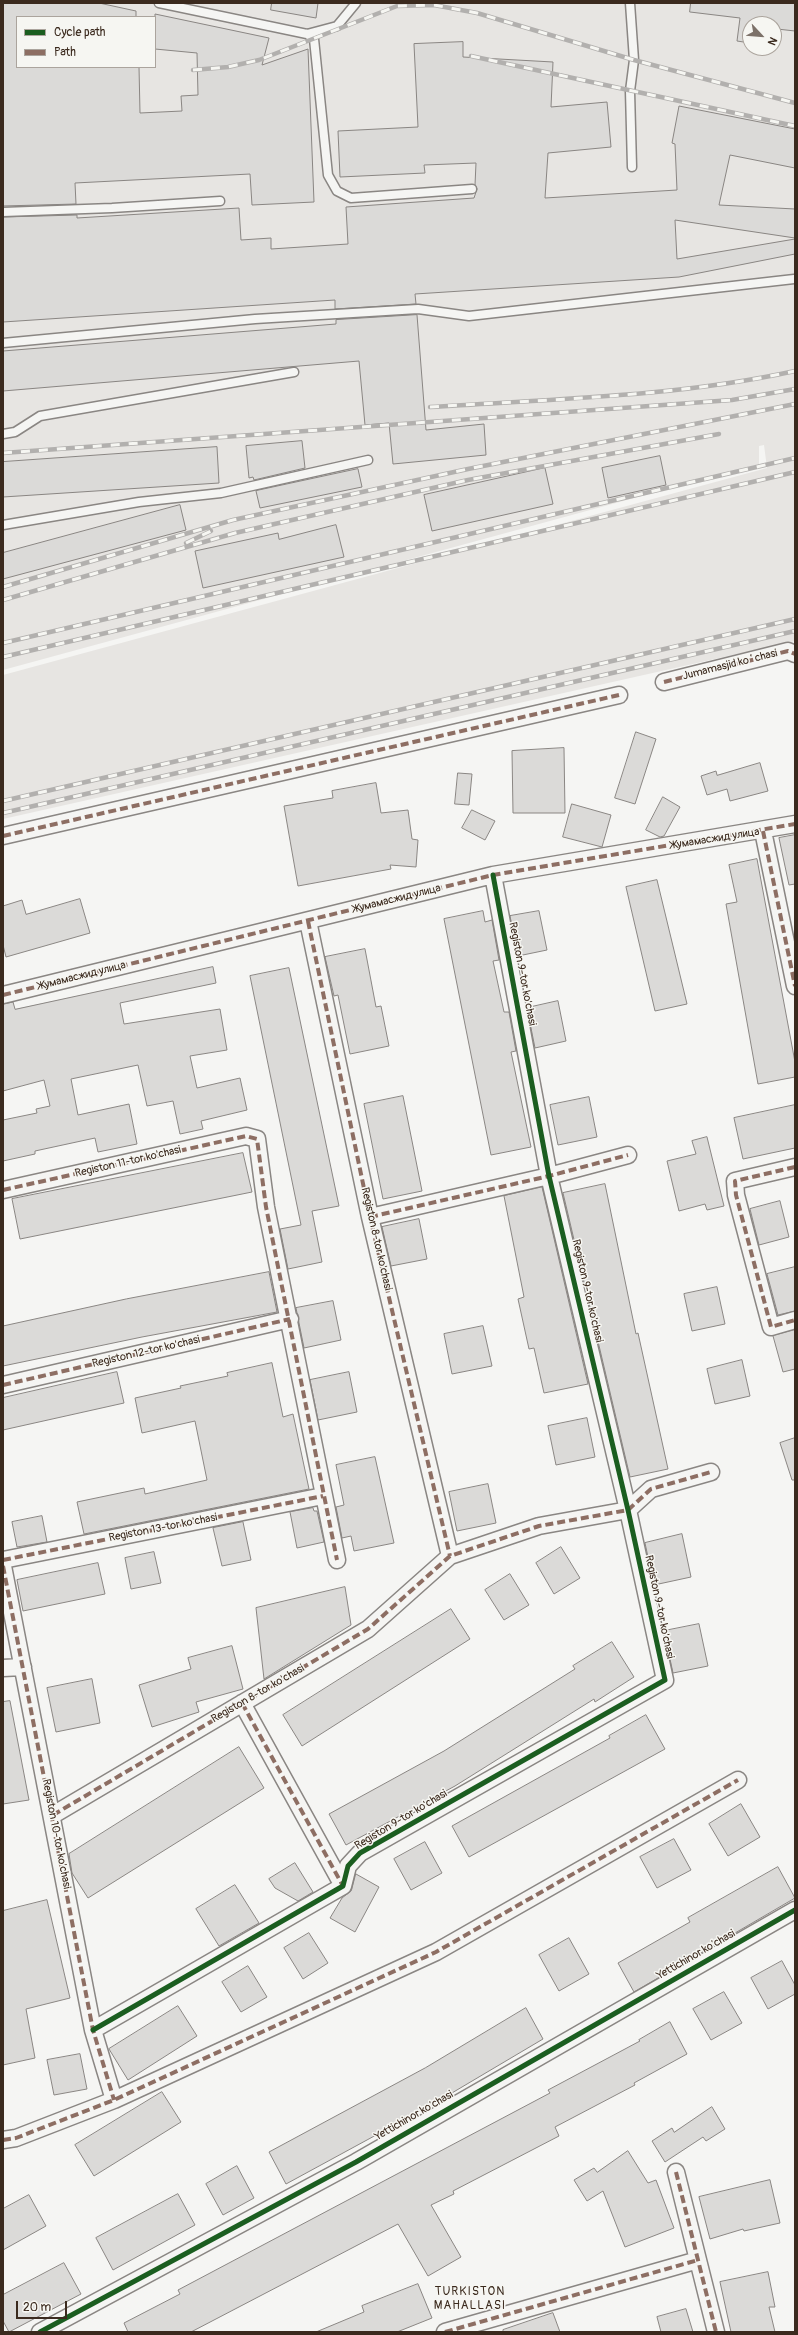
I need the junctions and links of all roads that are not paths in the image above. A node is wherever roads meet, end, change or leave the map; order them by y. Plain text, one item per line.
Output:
1 (159, 3) edge
2 (356, 3) edge
3 (630, 3) edge
4 (307, 34) junction
5 (632, 167) dead end
6 (472, 189) dead end
7 (220, 201) dead end
8 (3, 212) edge
9 (794, 279) dead end
10 (3, 343) edge
11 (294, 372) dead end
12 (3, 434) edge
13 (368, 460) dead end
14 (3, 525) edge
15 (795, 654) edge
16 (664, 682) dead end
17 (619, 696) dead end
18 (795, 824) edge
19 (763, 831) junction
20 (3, 836) edge
21 (493, 875) junction
22 (308, 921) junction
23 (795, 986) edge
24 (3, 995) edge
25 (628, 1154) dead end
26 (795, 1167) edge
27 (549, 1176) junction
28 (3, 1190) edge
29 (370, 1217) junction
30 (290, 1319) junction
31 (795, 1320) edge
32 (3, 1385) edge
33 (711, 1472) dead end
34 (323, 1496) junction
35 (628, 1510) junction
36 (450, 1556) junction
37 (3, 1560) edge
38 (338, 1560) dead end
39 (3, 1566) edge
40 (23, 1667) junction
41 (3, 1668) edge
42 (242, 1703) junction
43 (738, 1780) dead end
44 (53, 1815) junction
45 (343, 1886) junction
46 (795, 1910) edge
47 (93, 2030) junction
48 (114, 2100) junction
49 (3, 2140) edge
50 (676, 2172) dead end
51 (698, 2260) junction
52 (40, 2332) edge
53 (445, 2332) edge
54 (716, 2332) edge

1 - 4 lane
2 - 4 lane
3 - 5 lane
4 - 6 lane
7 - 8 lane
9 - 10 lane
11 - 12 lane
13 - 14 lane
15 - 16 street, Jumamasjid koʻchasi
17 - 20 street
18 - 19 street, Жумамасжид улица
19 - 21 street, Жумамасжид улица
19 - 23 street
21 - 22 street, Жумамасжид улица
21 - 27 street, Registon 9-tor ko'chasi
22 - 24 street, Жумамасжид улица
22 - 29 street, Registon 8-tor ko'chasi
25 - 27 street
26 - 31 street
27 - 29 street
27 - 35 street, Registon 9-tor ko'chasi
28 - 30 street, Registon 11-tor ko'chasi
29 - 36 street, Registon 8-tor ko'chasi
30 - 32 street, Registon 12-tor ko'chasi
30 - 34 street
33 - 35 street
34 - 37 street, Registon 13-tor ko'chasi
34 - 38 street
35 - 36 street, Registon 8-tor ko'chasi
35 - 45 street, Registon 9-tor ko'chasi
36 - 42 street, Registon 8-tor ko'chasi
39 - 40 street, Registon 10-tor ko'chasi
40 - 41 street
40 - 44 street, Registon 10-tor ko'chasi
42 - 44 street, Registon 8-tor ko'chasi
42 - 45 street
43 - 48 street
44 - 47 street, Registon 10-tor ko'chasi
45 - 47 street
46 - 52 street, Yettichinor ko‘chasi
47 - 48 street, Registon 10-tor ko'chasi
48 - 49 street
50 - 51 street
51 - 53 street
51 - 54 street

